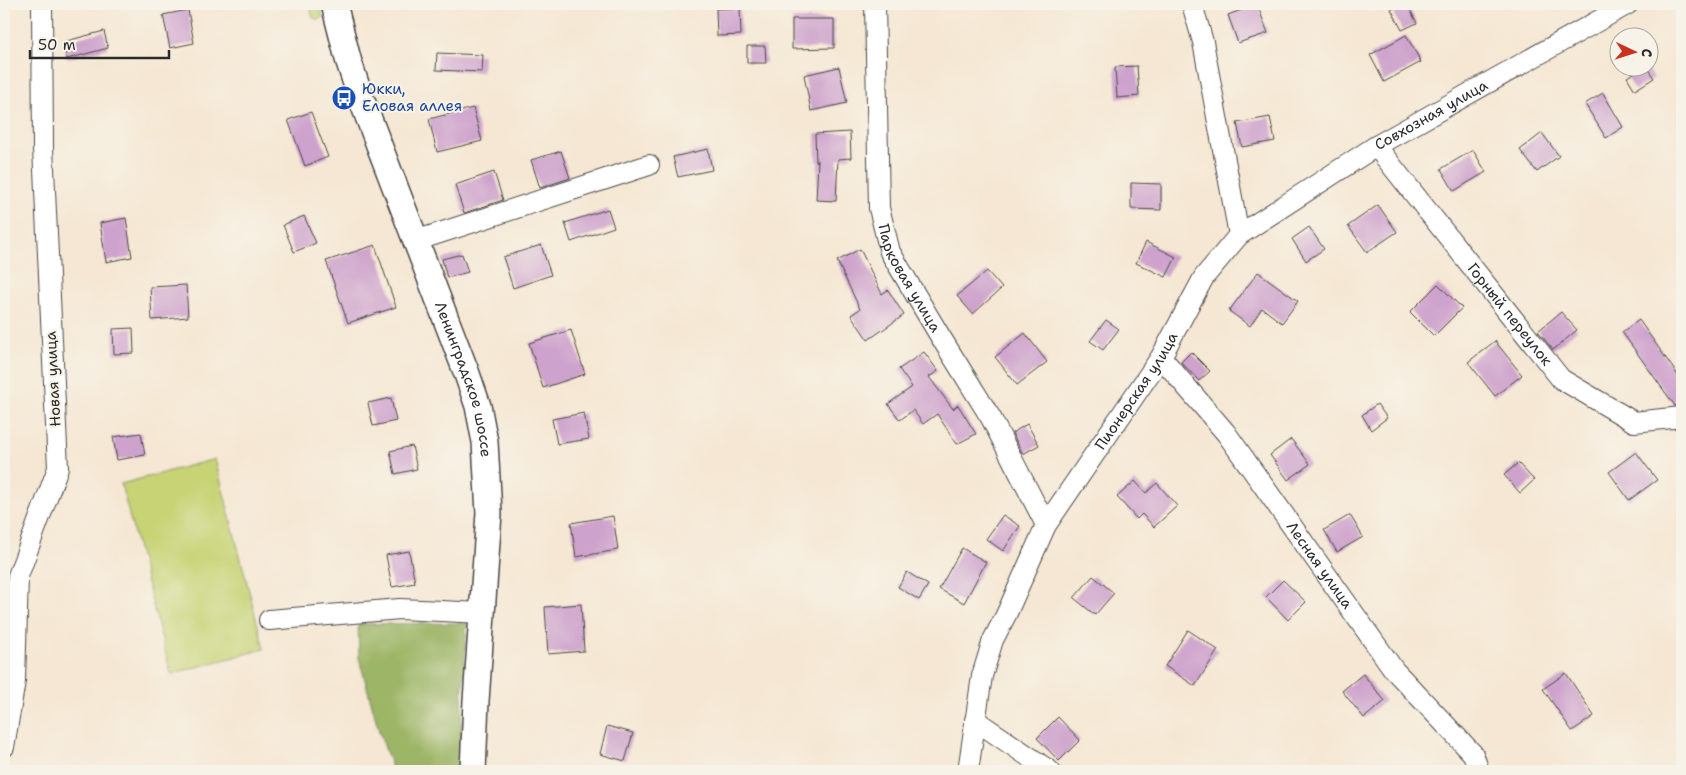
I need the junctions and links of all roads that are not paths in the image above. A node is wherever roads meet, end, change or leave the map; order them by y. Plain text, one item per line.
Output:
1 (42, 4) edge
2 (334, 4) edge
3 (875, 4) edge
4 (1192, 4) edge
5 (1628, 4) edge
6 (1376, 146) junction
7 (649, 165) dead end
8 (1239, 235) junction
9 (415, 241) junction
10 (1161, 357) junction
11 (1682, 417) edge
12 (1046, 525) junction
13 (482, 613) junction
14 (269, 620) dead end
15 (975, 720) junction
16 (4, 747) edge
17 (473, 771) edge
18 (968, 771) edge
19 (1050, 771) edge
20 (1479, 771) edge

1 - 16 street, Новая улица
2 - 9 main road, Ленинградское шоссе
3 - 12 street, Парковая улица
4 - 8 street
5 - 6 street, Совхозная улица
6 - 8 street, Совхозная улица
6 - 11 street, Горный переулок
7 - 9 street
8 - 10 street, Пионерская улица
9 - 13 main road, Ленинградское шоссе
10 - 12 street, Пионерская улица
10 - 20 street, Лесная улица
12 - 15 street, Пионерская улица
13 - 14 street
13 - 17 main road, Ленинградское шоссе
15 - 18 street, Пионерская улица
15 - 19 street

